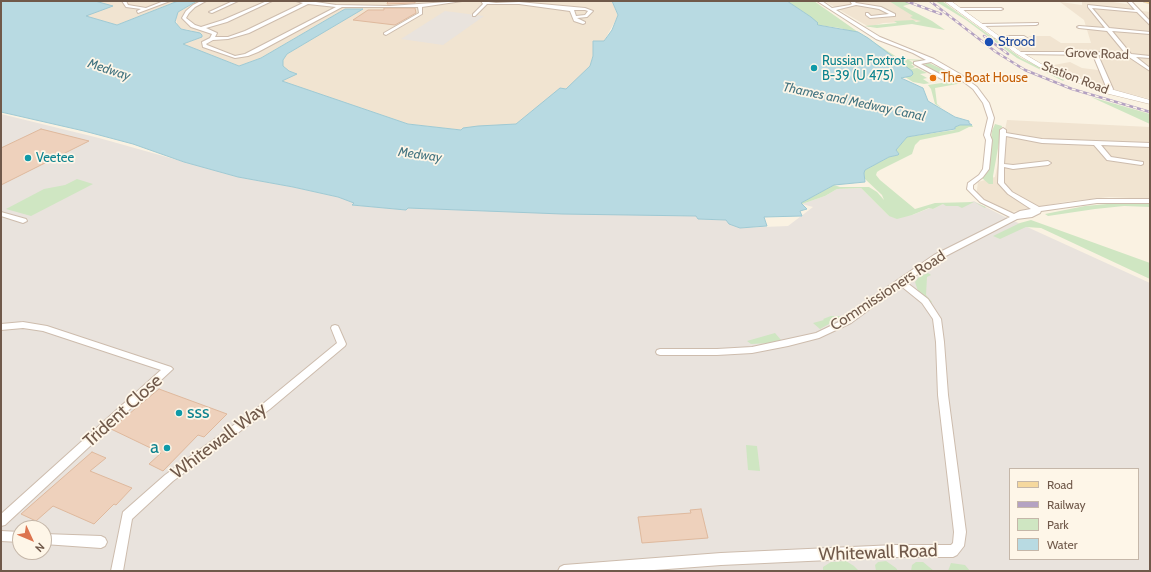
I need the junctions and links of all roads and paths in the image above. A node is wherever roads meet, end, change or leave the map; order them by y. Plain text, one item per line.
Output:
1 (124, 1) edge
2 (168, 1) edge
3 (204, 1) edge
4 (236, 1) edge
5 (270, 1) edge
6 (298, 1) edge
7 (460, 1) edge
8 (819, 1) edge
9 (947, 1) edge
10 (1129, 1) edge
11 (1145, 1) edge
12 (308, 2) junction
13 (484, 2) edge
14 (854, 2) edge
15 (1150, 2) edge
16 (341, 6) junction
17 (420, 6) junction
18 (552, 7) junction
19 (147, 9) junction
20 (832, 9) junction
21 (958, 9) junction
22 (1001, 9) dead end
23 (210, 10) dead end
24 (1137, 11) junction
25 (138, 12) dead end
26 (867, 14) dead end
27 (474, 15) dead end
28 (894, 15) junction
29 (899, 15) dead end
30 (574, 17) junction
31 (583, 23) dead end
32 (1036, 24) dead end
33 (1150, 24) edge
34 (981, 25) junction
35 (1079, 27) dead end
36 (202, 28) junction
37 (1108, 30) junction
38 (1150, 33) edge
39 (386, 34) dead end
40 (997, 37) junction
41 (212, 39) junction
42 (1033, 44) dead end
43 (1020, 53) junction
44 (1095, 53) junction
45 (1129, 55) junction
46 (1150, 57) edge
47 (910, 60) dead end
48 (932, 60) junction
49 (916, 63) junction
50 (1150, 70) edge
51 (949, 82) dead end
52 (1109, 92) junction
53 (1150, 102) edge
54 (1096, 143) junction
55 (1150, 145) edge
56 (1048, 163) dead end
57 (1141, 163) dead end
58 (1001, 165) junction
59 (1150, 201) edge
60 (1038, 210) junction
61 (1, 214) edge
62 (1015, 217) junction
63 (23, 220) dead end
64 (901, 282) junction
65 (1, 327) edge
66 (335, 328) dead end
67 (660, 352) dead end
68 (1, 521) edge
69 (1, 536) edge
70 (12, 537) edge
71 (52, 539) edge
72 (101, 542) dead end
73 (117, 571) edge
74 (564, 571) edge

1 - 19 street
2 - 19 street
3 - 36 street
4 - 23 street
5 - 36 street
6 - 12 street
7 - 17 street
8 - 20 street
9 - 21 main road, Station Road
10 - 24 street
11 - 15 main road
12 - 16 street
12 - 41 street
13 - 18 street
13 - 27 street
14 - 20 street
14 - 28 street
16 - 17 street
16 - 41 street
17 - 39 street
18 - 30 street
18 - 30 street
19 - 25 street
20 - 48 street
21 - 22 street
21 - 34 main road, Station Road
24 - 33 street
24 - 37 street
26 - 28 street
28 - 29 street
30 - 31 street
32 - 34 street
34 - 40 main road, Station Road
35 - 37 street
36 - 41 street
37 - 38 street
37 - 45 street
40 - 42 street
40 - 43 main road, Station Road
43 - 44 street, Grove Road
43 - 52 main road, Station Road
44 - 45 street, Grove Road
44 - 52 street
45 - 46 street, Grove Road
45 - 50 street
47 - 49 street
48 - 49 street
48 - 62 street
49 - 51 street
52 - 53 main road, Station Road
54 - 55 street
54 - 57 street
54 - 58 street
56 - 58 street
58 - 60 street
59 - 60 street, Commissioners Road
60 - 62 street, Commissioners Road
61 - 63 street
62 - 64 street, Commissioners Road
64 - 67 street, Commissioners Road
64 - 74 street, Whitewall Road
65 - 68 street, Trident Close
66 - 73 street, Whitewall Way
69 - 70 street
71 - 72 street

